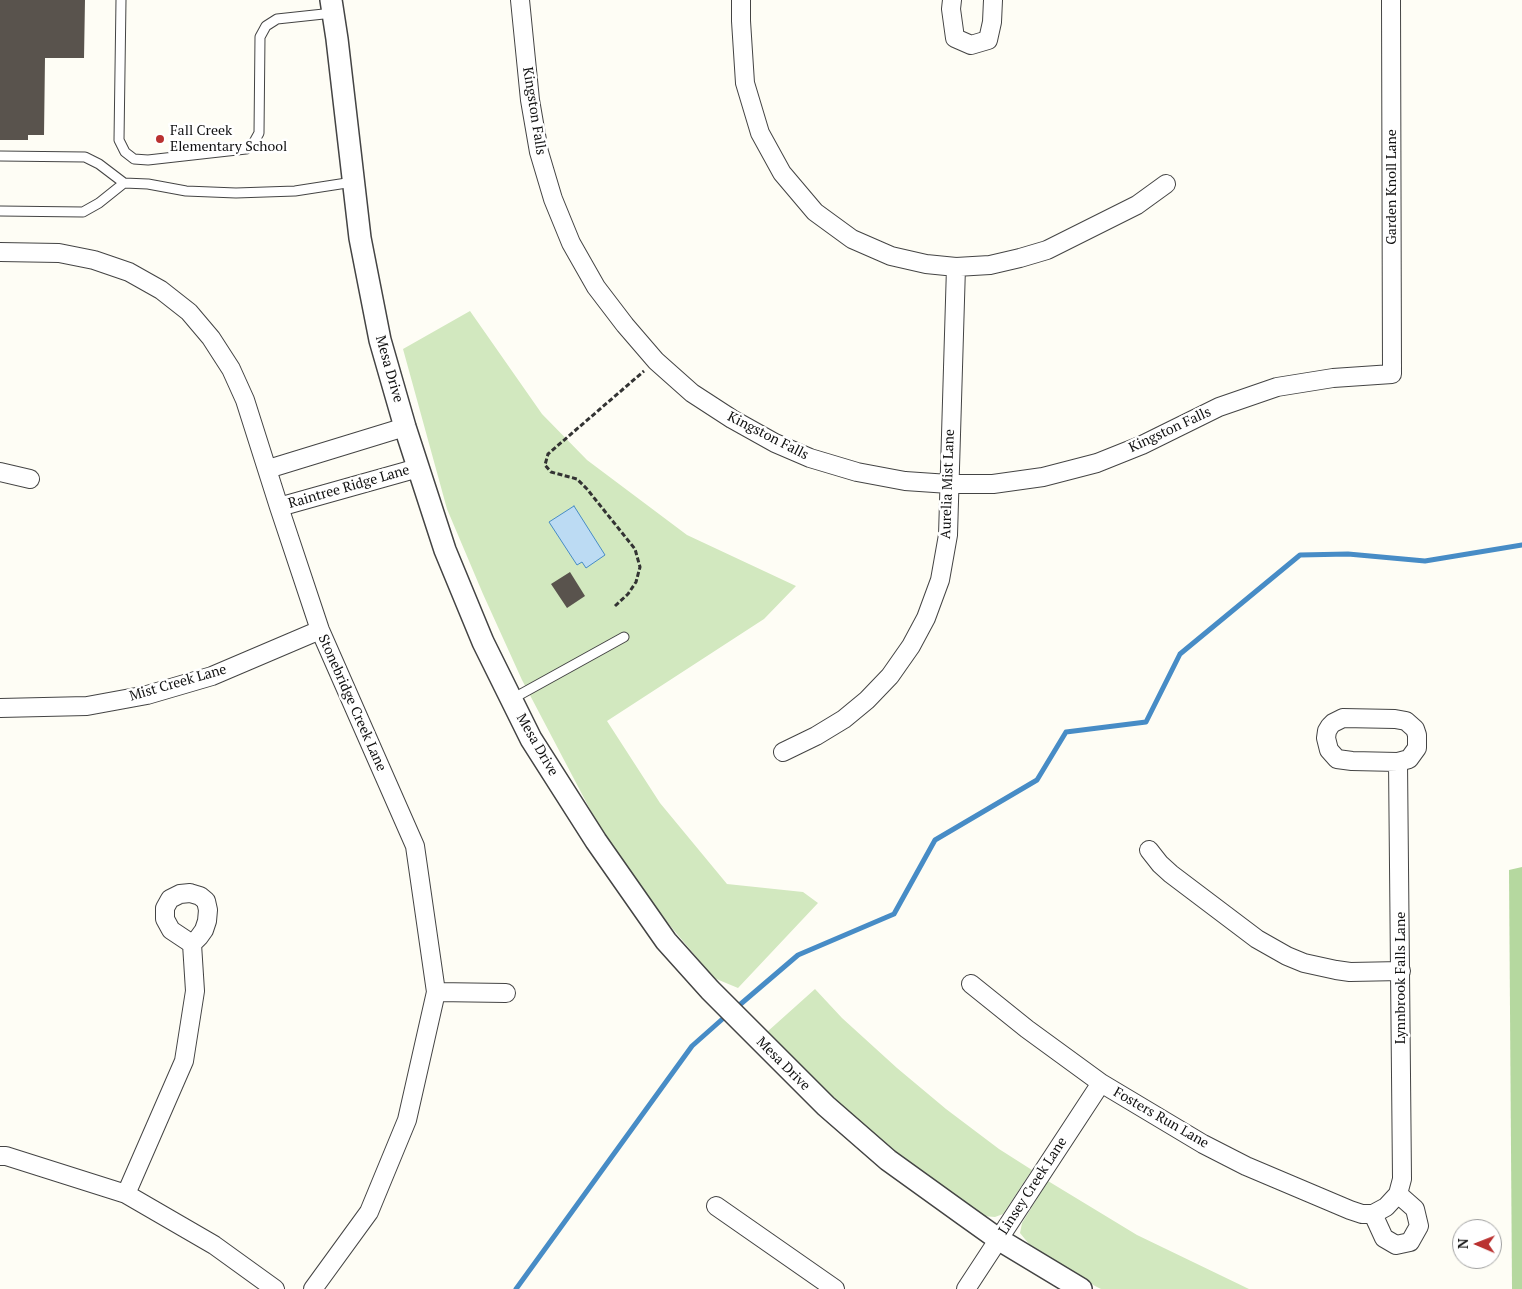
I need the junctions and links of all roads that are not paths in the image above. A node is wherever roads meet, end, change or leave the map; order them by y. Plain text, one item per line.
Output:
1 (121, 0) edge
2 (520, 0) edge
3 (741, 0) edge
4 (952, 0) edge
5 (993, 0) edge
6 (1391, 0) edge
7 (332, 6) edge
8 (0, 156) edge
9 (353, 182) junction
10 (124, 183) junction
11 (1166, 184) dead end
12 (0, 210) edge
13 (0, 252) edge
14 (956, 267) junction
15 (1392, 374) joint
16 (405, 426) junction
17 (418, 468) junction
18 (268, 469) junction
19 (0, 472) edge
20 (30, 479) dead end
21 (949, 484) junction
22 (279, 507) junction
23 (320, 630) junction
24 (624, 637) dead end
25 (511, 699) junction
26 (0, 708) edge
27 (783, 752) dead end
28 (1398, 762) junction
29 (1149, 850) dead end
30 (192, 944) dead end
31 (1401, 971) junction
32 (971, 984) dead end
33 (436, 992) junction
34 (506, 993) dead end
35 (1101, 1083) junction
36 (0, 1156) edge
37 (126, 1194) junction
38 (1386, 1205) junction
39 (716, 1206) dead end
40 (998, 1239) junction
41 (275, 1289) edge
42 (313, 1289) edge
43 (835, 1289) edge
44 (966, 1289) edge
45 (1081, 1289) edge

1 - 7 lane
2 - 21 street, Kingston Falls
3 - 14 street
4 - 5 street
6 - 15 street, Garden Knoll Lane
7 - 9 street, Mesa Drive
8 - 10 lane
9 - 10 lane
9 - 16 street, Mesa Drive
10 - 12 lane
11 - 14 street
13 - 18 street, Stonebridge Creek Lane
14 - 21 street, Aurelia Mist Lane
15 - 21 street, Kingston Falls
16 - 17 street, Mesa Drive
16 - 18 street
17 - 22 street, Raintree Ridge Lane
17 - 25 street, Mesa Drive
18 - 22 street, Stonebridge Creek Lane
19 - 20 street
21 - 27 street, Aurelia Mist Lane
22 - 23 street, Stonebridge Creek Lane
23 - 26 street, Mist Creek Lane
23 - 33 street, Stonebridge Creek Lane
24 - 25 lane
25 - 40 street, Mesa Drive
28 - 28 street
28 - 31 street, Lynnbrook Falls Lane
29 - 31 street
30 - 37 street
31 - 38 street, Lynnbrook Falls Lane
32 - 35 street, Fosters Run Lane
33 - 34 street
33 - 42 street, Stonebridge Creek Lane
35 - 38 street, Fosters Run Lane
35 - 40 street, Linsey Creek Lane
36 - 37 street
37 - 41 street
38 - 38 street
39 - 43 street
40 - 44 street, Linsey Creek Lane
40 - 45 street, Mesa Drive

